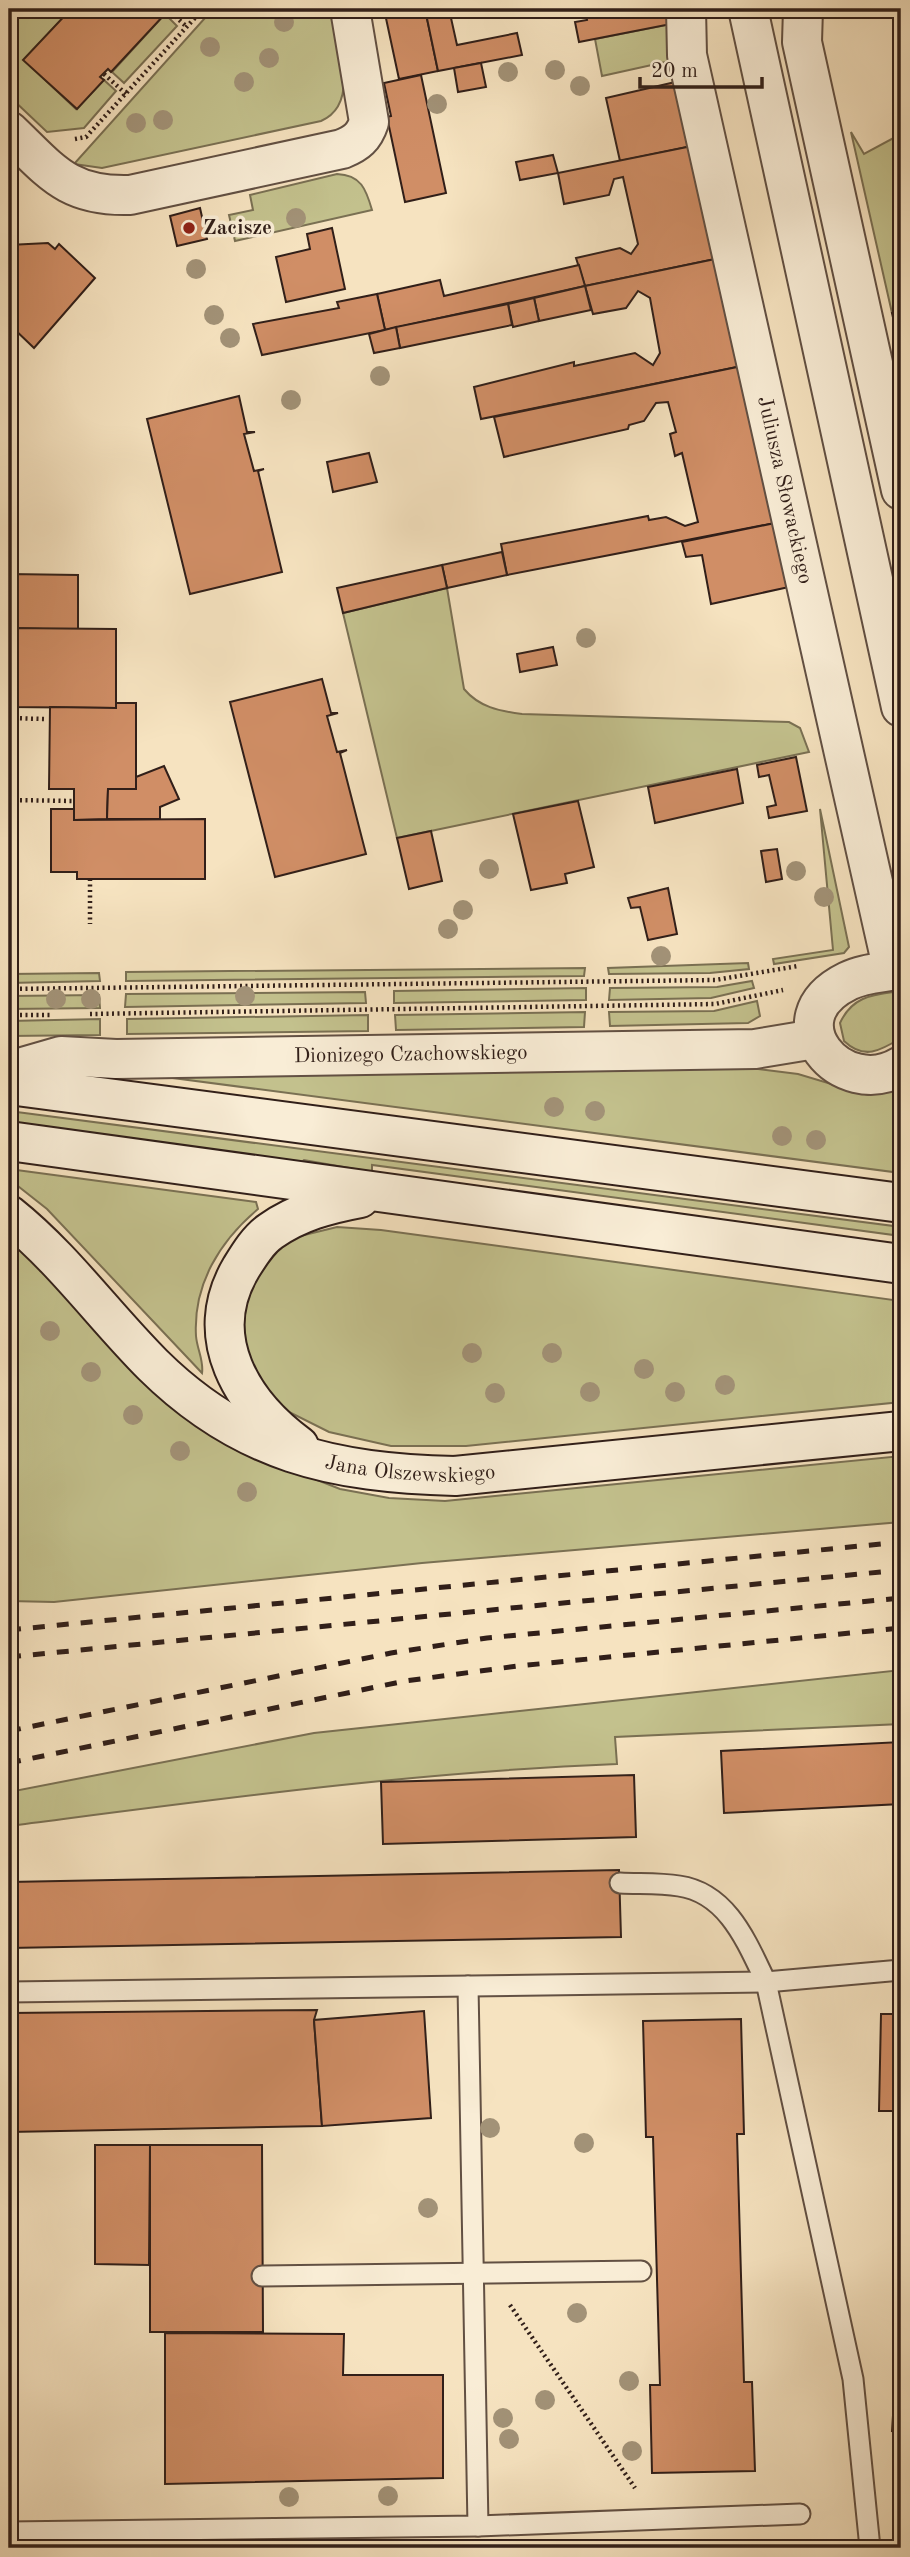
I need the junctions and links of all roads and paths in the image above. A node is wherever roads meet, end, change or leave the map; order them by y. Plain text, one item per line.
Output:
1 (167, 9) edge
2 (203, 9) edge
3 (350, 9) edge
4 (685, 9) edge
5 (748, 9) edge
6 (803, 9) edge
7 (187, 27) junction
8 (104, 74) dead end
9 (126, 93) junction
10 (9, 131) edge
11 (74, 139) dead end
12 (901, 491) edge
13 (901, 707) edge
14 (9, 718) edge
15 (44, 719) dead end
16 (9, 800) edge
17 (74, 801) dead end
18 (90, 879) dead end
19 (90, 924) dead end
20 (800, 966) dead end
21 (897, 970) edge
22 (794, 987) dead end
23 (9, 989) edge
24 (114, 1013) dead end
25 (815, 1040) junction
26 (901, 1066) edge
27 (9, 1071) edge
28 (9, 1085) edge
29 (9, 1141) edge
30 (386, 1193) junction
31 (901, 1203) edge
32 (9, 1215) edge
33 (901, 1264) edge
34 (901, 1431) edge
35 (317, 1460) junction
36 (620, 1884) dead end
37 (901, 1970) edge
38 (766, 1982) junction
39 (468, 1986) junction
40 (9, 1992) edge
41 (641, 2271) dead end
42 (474, 2273) junction
43 (262, 2276) dead end
44 (800, 2514) dead end
45 (657, 2521) junction
46 (478, 2526) junction
47 (9, 2532) edge
48 (870, 2548) edge

1 - 7 path
2 - 7 path
3 - 10 street
4 - 21 street, Juliusza Słowackiego
5 - 13 street
6 - 12 street
7 - 9 path
8 - 9 path
9 - 11 path
14 - 15 path
16 - 17 path
18 - 19 path
20 - 23 path
21 - 25 street
22 - 24 path
25 - 26 street
25 - 27 street, Dionizego Czachowskiego
28 - 31 street
29 - 30 street
30 - 33 street
30 - 35 street
32 - 35 street, Jana Olszewskiego
34 - 35 street, Jana Olszewskiego
36 - 38 lane
37 - 38 lane
38 - 39 lane
38 - 48 lane
39 - 40 lane
39 - 42 lane
41 - 42 lane
42 - 43 lane
42 - 45 path
42 - 46 lane
44 - 45 lane
45 - 46 lane
46 - 47 lane

